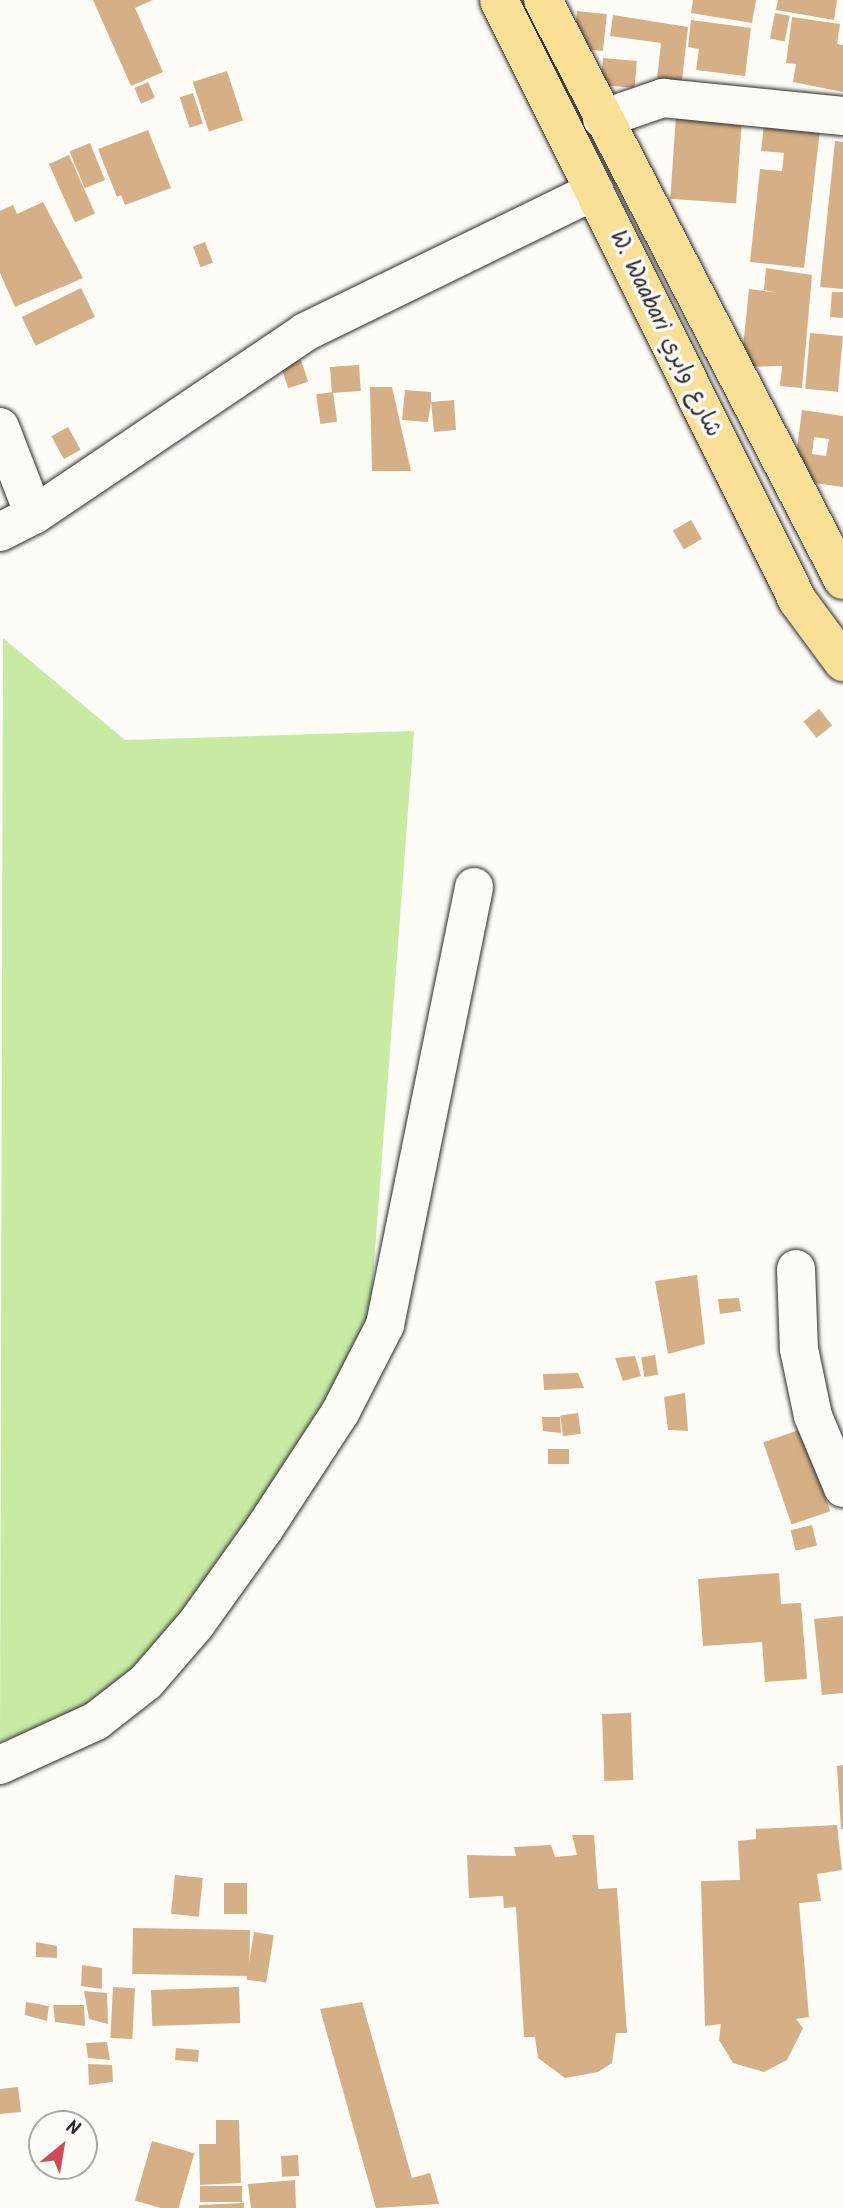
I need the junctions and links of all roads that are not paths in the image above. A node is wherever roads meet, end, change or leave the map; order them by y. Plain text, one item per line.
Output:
1 (499, 0) edge
2 (543, 0) edge
3 (843, 116) edge
4 (602, 119) junction
5 (594, 191) junction
6 (0, 427) edge
7 (34, 515) junction
8 (0, 532) edge
9 (843, 580) edge
10 (843, 662) edge
11 (474, 887) dead end
12 (796, 1269) dead end
13 (843, 1488) edge
14 (0, 1765) edge

1 - 5 main road, W. Waabari شارع وابري
2 - 4 main road, W. Waabari شارع وابري
3 - 4 street
4 - 9 main road, W. Waabari شارع وابري
5 - 7 street
5 - 10 main road, W. Waabari شارع وابري
6 - 7 street
7 - 8 street
11 - 14 street
12 - 13 street

